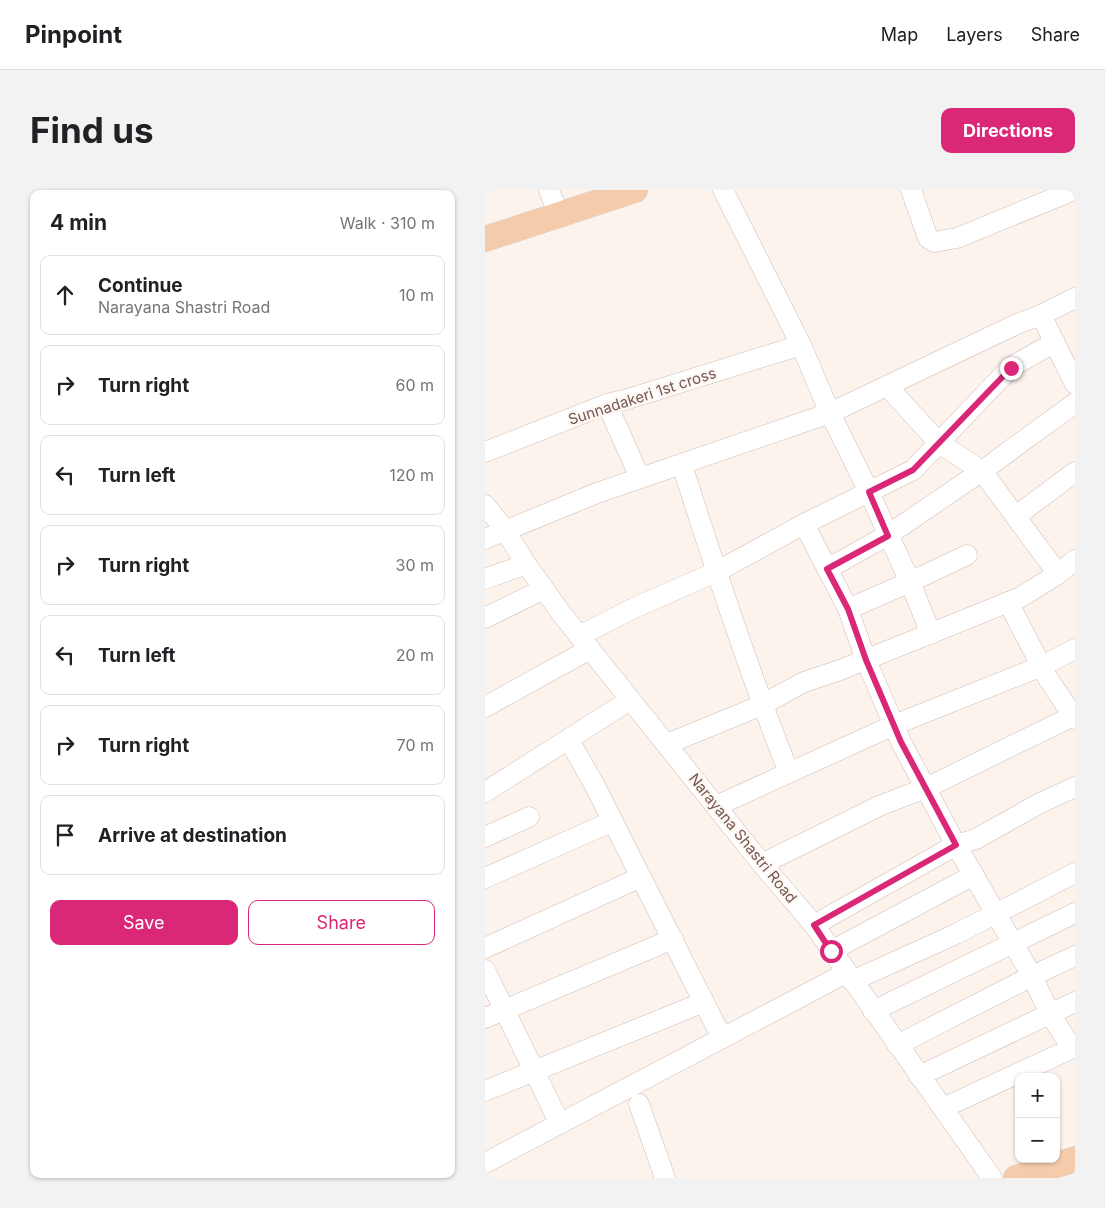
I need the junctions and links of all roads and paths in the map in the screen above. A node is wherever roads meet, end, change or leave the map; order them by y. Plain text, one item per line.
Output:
1 (593, 190) edge
2 (635, 190) edge
3 (723, 190) edge
4 (911, 190) edge
5 (1074, 191) edge
6 (552, 196) edge
7 (485, 225) edge
8 (485, 238) edge
9 (1075, 298) edge
10 (1041, 315) junction
11 (1055, 342) junction
12 (801, 345) junction
13 (1075, 384) edge
14 (887, 386) junction
15 (1075, 403) edge
16 (607, 404) junction
17 (830, 413) junction
18 (939, 442) junction
19 (485, 452) edge
20 (682, 465) junction
21 (982, 471) junction
22 (1075, 472) edge
23 (640, 478) junction
24 (869, 492) junction
25 (485, 505) edge
26 (1016, 516) junction
27 (804, 524) junction
28 (505, 530) junction
29 (888, 536) junction
30 (485, 538) edge
31 (967, 555) dead end
32 (1075, 560) edge
33 (526, 564) junction
34 (827, 569) junction
35 (716, 572) junction
36 (1058, 574) junction
37 (485, 579) edge
38 (910, 582) junction
39 (544, 589) junction
40 (1008, 602) junction
41 (848, 609) junction
42 (485, 618) edge
43 (931, 634) junction
44 (585, 643) junction
45 (1075, 649) edge
46 (866, 660) junction
47 (1042, 666) junction
48 (630, 700) junction
49 (762, 705) junction
50 (485, 707) edge
51 (1074, 716) edge
52 (894, 726) junction
53 (569, 740) junction
54 (667, 744) junction
55 (789, 773) junction
56 (1075, 787) edge
57 (926, 788) junction
58 (485, 792) edge
59 (716, 806) junction
60 (529, 817) dead end
61 (613, 821) junction
62 (485, 837) edge
63 (956, 845) junction
64 (762, 864) junction
65 (1075, 873) edge
66 (974, 875) junction
67 (641, 877) junction
68 (485, 878) edge
69 (996, 913) junction
70 (1075, 913) edge
71 (814, 925) junction
72 (673, 939) junction
73 (1014, 944) junction
74 (485, 948) edge
75 (831, 951) junction
76 (1075, 956) edge
77 (485, 970) edge
78 (1032, 976) junction
79 (849, 977) junction
80 (704, 1002) junction
81 (1075, 1002) edge
82 (504, 1010) junction
83 (873, 1011) junction
84 (1050, 1014) junction
85 (485, 1018) edge
86 (722, 1038) junction
87 (897, 1045) junction
88 (1074, 1047) edge
89 (534, 1071) junction
90 (919, 1076) junction
91 (485, 1092) edge
92 (639, 1104) dead end
93 (943, 1108) junction
94 (560, 1124) junction
95 (1075, 1158) edge
96 (485, 1163) edge
97 (665, 1178) edge
98 (991, 1178) edge
99 (1016, 1178) edge

1 - 6 main road
2 - 8 main road
3 - 12 street
4 - 5 street
6 - 7 main road
9 - 10 street
10 - 11 street
10 - 14 street
11 - 13 street
11 - 18 street
12 - 16 street, Sunnadakeri 1st cross
12 - 17 street
14 - 17 street
14 - 18 street
15 - 21 street
16 - 19 street, Sunnadakeri 1st cross
16 - 23 street
17 - 20 street
17 - 24 street
18 - 21 street
18 - 24 street
20 - 23 street
20 - 35 street
21 - 26 street
21 - 29 street
22 - 26 street
23 - 28 street
24 - 27 street
24 - 29 street
25 - 28 street, Narayana Shastri Road
26 - 36 street
27 - 34 street
27 - 35 street
28 - 30 street
28 - 33 street, Narayana Shastri Road
29 - 34 street
29 - 38 street
31 - 38 street
32 - 36 street
33 - 37 street
33 - 39 street, Narayana Shastri Road
34 - 41 street
35 - 44 street
35 - 49 street
36 - 40 street
38 - 41 street
38 - 43 street
39 - 42 street
39 - 44 street, Narayana Shastri Road
40 - 43 street
40 - 47 street
41 - 46 street
43 - 46 street
44 - 48 street, Narayana Shastri Road
44 - 50 street
45 - 47 street
46 - 49 street
46 - 52 street
47 - 51 street
47 - 52 street
48 - 53 street
48 - 54 street, Narayana Shastri Road
49 - 54 street
49 - 55 street
51 - 57 street
52 - 55 street
52 - 57 street
53 - 58 street
53 - 61 street
54 - 59 street, Narayana Shastri Road
55 - 59 street
56 - 63 street
57 - 63 street
57 - 64 street
59 - 64 street, Narayana Shastri Road
60 - 62 street
61 - 67 street
61 - 68 street
63 - 66 street
63 - 71 street
64 - 71 street, Narayana Shastri Road
65 - 69 street
66 - 69 street
66 - 75 street
67 - 72 street
67 - 74 street
69 - 73 street
69 - 79 street
70 - 73 street
71 - 75 street, Narayana Shastri Road
72 - 80 street
72 - 82 street
73 - 78 street
73 - 83 street
75 - 79 street, Narayana Shastri Road
76 - 78 street
77 - 82 street
78 - 84 street
78 - 87 street
79 - 83 street, Narayana Shastri Road
79 - 86 street
80 - 86 street
80 - 89 street
81 - 84 street
82 - 85 street
82 - 89 street
83 - 87 street, Narayana Shastri Road
84 - 88 street
84 - 90 street
86 - 94 street
87 - 90 street, Narayana Shastri Road
88 - 93 street
89 - 91 street
89 - 94 street
90 - 93 street, Narayana Shastri Road
92 - 97 street
93 - 98 street, Narayana Shastri Road
94 - 96 street
95 - 99 main road

